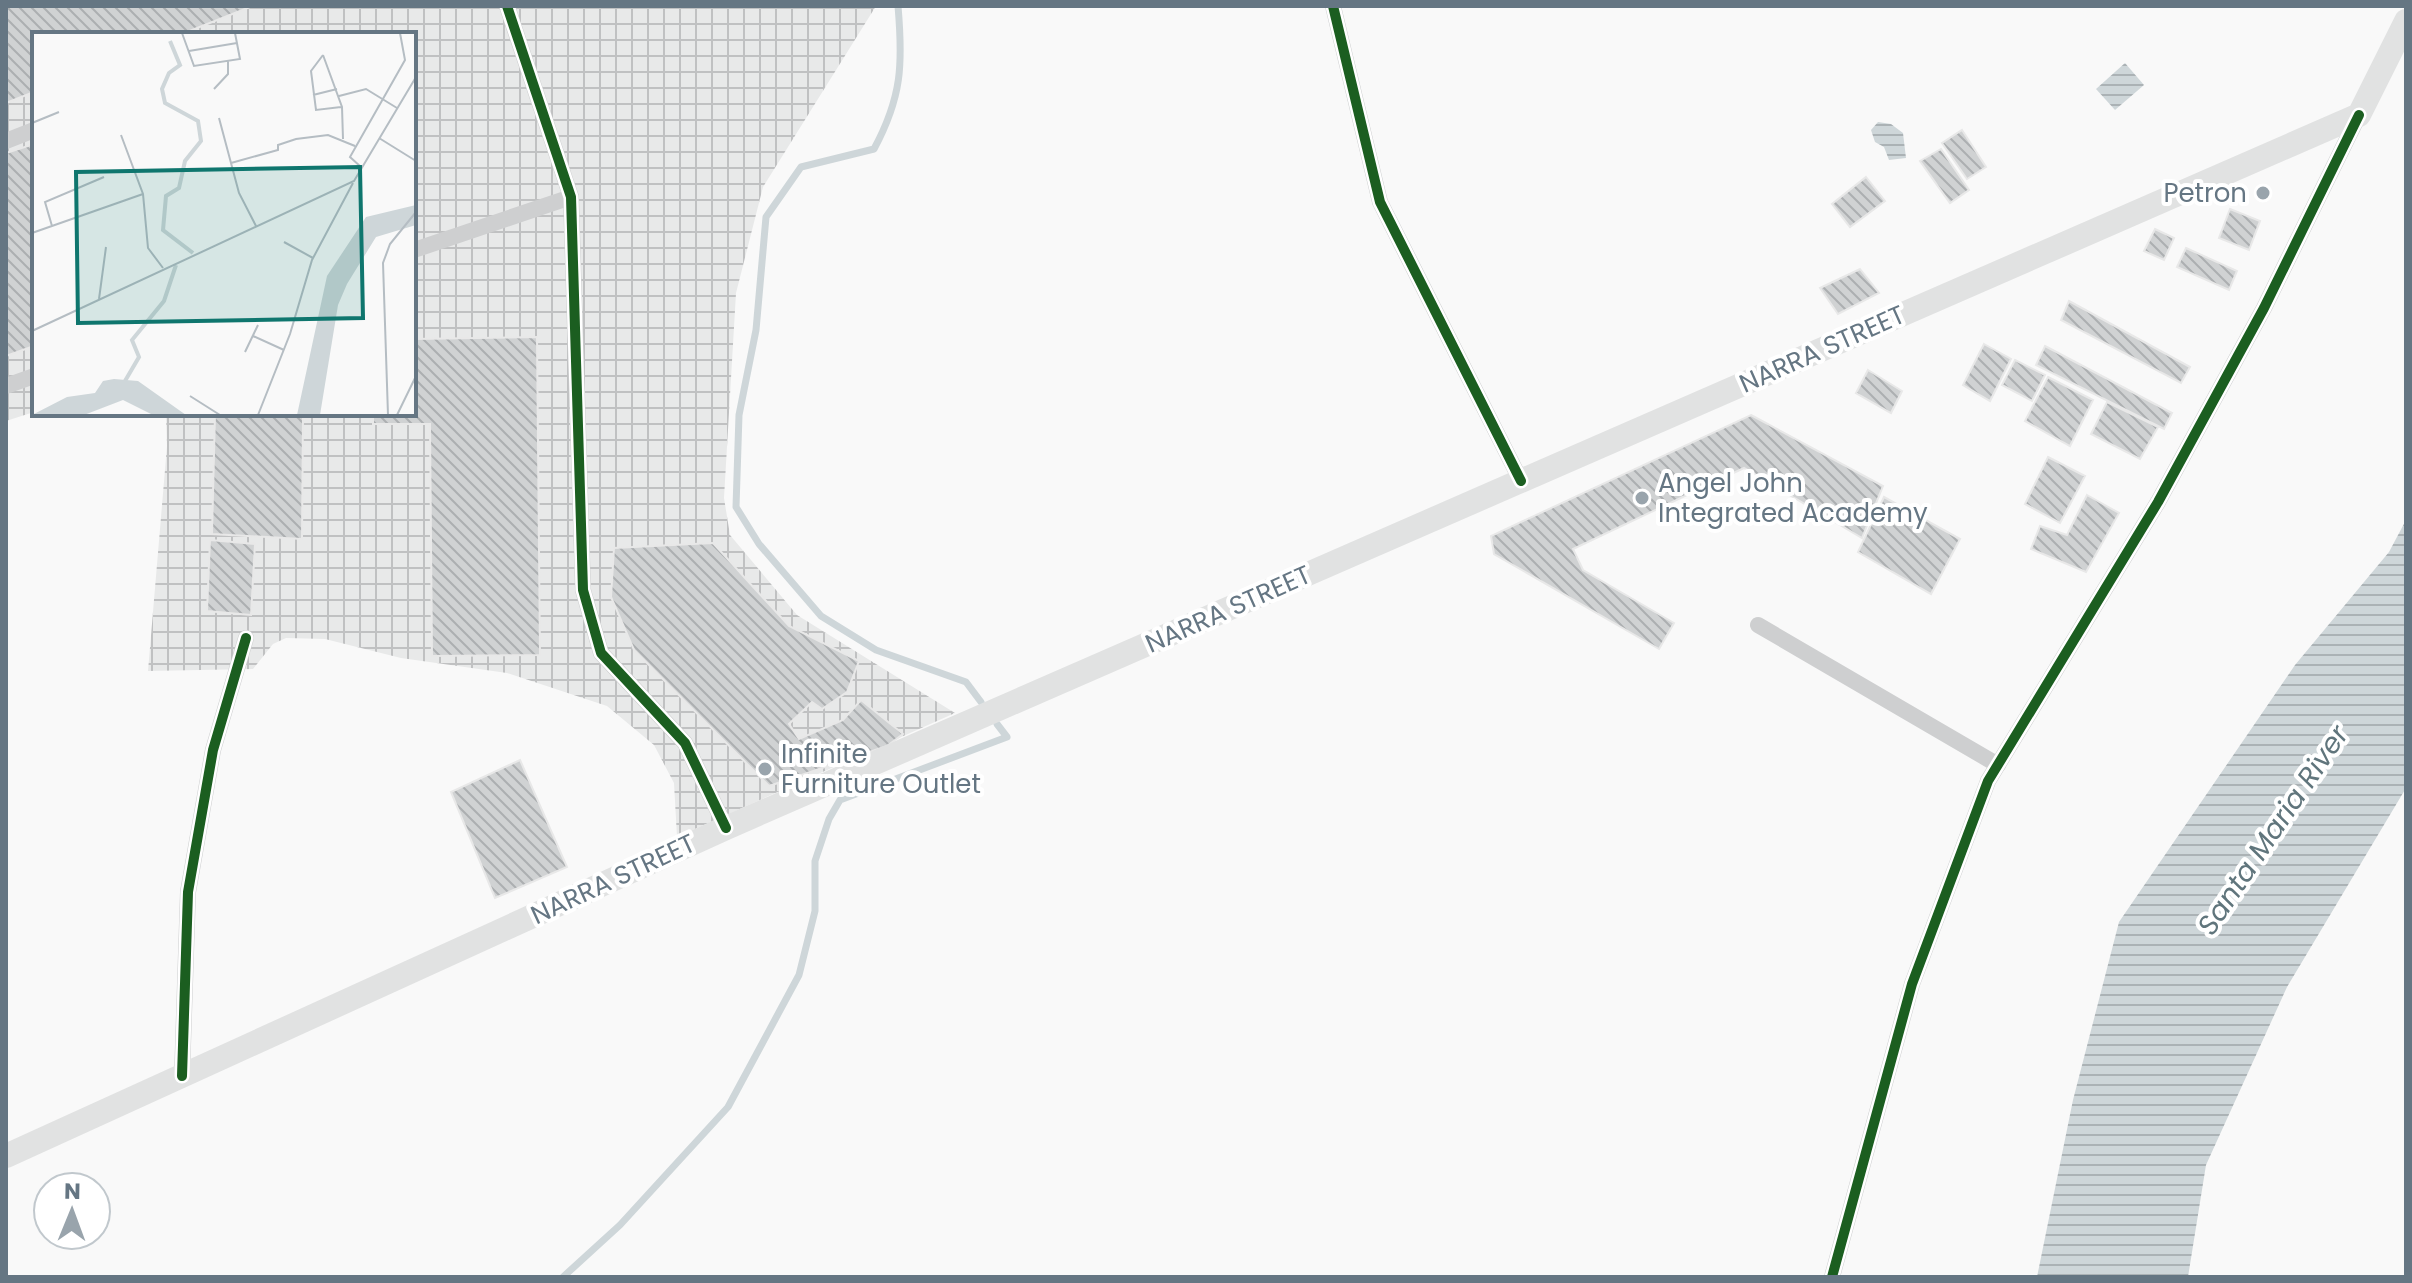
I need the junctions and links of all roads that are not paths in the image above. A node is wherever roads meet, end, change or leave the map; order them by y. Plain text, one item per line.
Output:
1 (507, 6) edge
2 (1333, 6) edge
3 (2406, 21) edge
4 (2359, 115) junction
5 (32, 131) edge
6 (6, 141) edge
7 (571, 197) junction
8 (416, 249) edge
9 (32, 377) edge
10 (6, 386) edge
11 (1521, 481) junction
12 (1758, 625) dead end
13 (246, 638) dead end
14 (1998, 765) junction
15 (726, 828) junction
16 (182, 1076) junction
17 (6, 1156) edge
18 (1832, 1277) edge

1 - 7 street
2 - 11 street
3 - 4 main road
4 - 11 main road, NARRA STREET
4 - 14 street
5 - 6 street
7 - 8 street
7 - 15 street
9 - 10 street
11 - 15 main road, NARRA STREET
12 - 14 street
13 - 16 street
14 - 18 street
15 - 16 main road, NARRA STREET
16 - 17 main road, NARRA STREET

